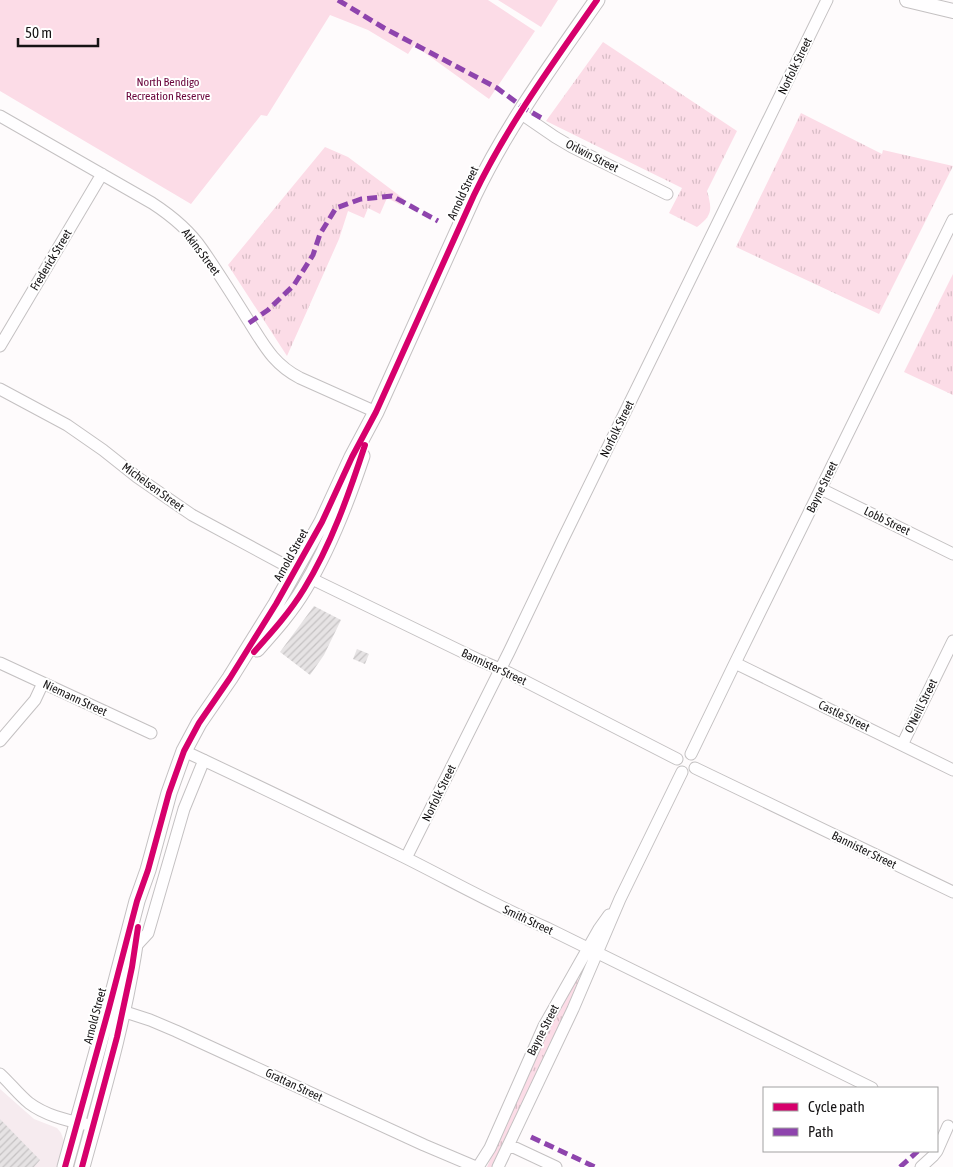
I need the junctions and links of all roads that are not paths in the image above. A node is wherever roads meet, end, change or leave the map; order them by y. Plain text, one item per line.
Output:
1 (598, 0) edge
2 (827, 0) edge
3 (907, 0) edge
4 (953, 11) edge
5 (520, 113) junction
6 (0, 116) edge
7 (102, 174) junction
8 (667, 194) dead end
9 (953, 220) edge
10 (0, 346) edge
11 (0, 389) edge
12 (376, 412) junction
13 (821, 489) junction
14 (953, 554) edge
15 (296, 571) junction
16 (310, 578) junction
17 (953, 641) edge
18 (735, 663) junction
19 (0, 664) edge
20 (500, 669) junction
21 (230, 678) junction
22 (43, 683) junction
23 (151, 733) dead end
24 (0, 742) edge
25 (902, 745) junction
26 (184, 751) junction
27 (691, 754) junction
28 (677, 759) junction
29 (204, 760) junction
30 (695, 768) junction
31 (953, 770) edge
32 (682, 772) junction
33 (406, 858) junction
34 (148, 870) junction
35 (953, 892) edge
36 (134, 947) junction
37 (593, 951) junction
38 (116, 1009) junction
39 (0, 1074) edge
40 (870, 1087) edge
41 (938, 1121) edge
42 (78, 1122) junction
43 (94, 1125) junction
44 (950, 1127) edge
45 (509, 1145) junction
46 (938, 1149) edge
47 (936, 1152) edge
48 (65, 1167) edge
49 (82, 1167) edge
50 (477, 1167) edge
51 (498, 1167) edge
52 (556, 1167) edge
53 (921, 1167) edge

1 - 5 main road, Arnold Street
2 - 20 street, Norfolk Street
3 - 4 street
5 - 8 street, Orlwin Street
5 - 12 main road, Arnold Street
6 - 7 street, Atkins Street
7 - 10 street, Frederick Street
7 - 12 street, Atkins Street
9 - 13 street, Bayne Street
11 - 15 street, Michelsen Street
12 - 15 main road, Arnold Street
12 - 16 main road, Arnold Street
13 - 14 street, Lobb Street
13 - 18 street, Bayne Street
15 - 16 main road, Michelsen Street
15 - 21 main road, Arnold Street
16 - 20 street, Bannister Street
16 - 21 main road, Arnold Street
17 - 25 street, O'Neill Street
18 - 25 street, Castle Street
18 - 27 street, Bayne Street
19 - 22 street, Niemann Street
20 - 28 street, Bannister Street
20 - 33 street, Norfolk Street
21 - 26 main road, Arnold Street
22 - 23 street, Niemann Street
22 - 24 street
25 - 31 street, Castle Street
26 - 29 street, Smith Street
26 - 34 main road, Arnold Street
27 - 28 street
27 - 30 street
28 - 32 street
29 - 33 street, Smith Street
29 - 36 street, Arnold Street
30 - 32 street
30 - 35 street, Bannister Street
32 - 37 street, Bayne Street
33 - 37 street, Smith Street
34 - 36 main road, Arnold Street
34 - 38 main road, Arnold Street
36 - 38 main road, Arnold Street
37 - 40 street, Smith Street
37 - 45 street, Bayne Street
37 - 50 street, Bayne Street
38 - 42 main road, Arnold Street
38 - 43 main road, Arnold Street
38 - 50 street, Grattan Street
39 - 42 street
41 - 44 street
42 - 43 street
42 - 48 main road, Arnold Street
43 - 49 main road, Arnold Street
44 - 46 street
45 - 51 street, Bayne Street
45 - 52 street
47 - 53 street

